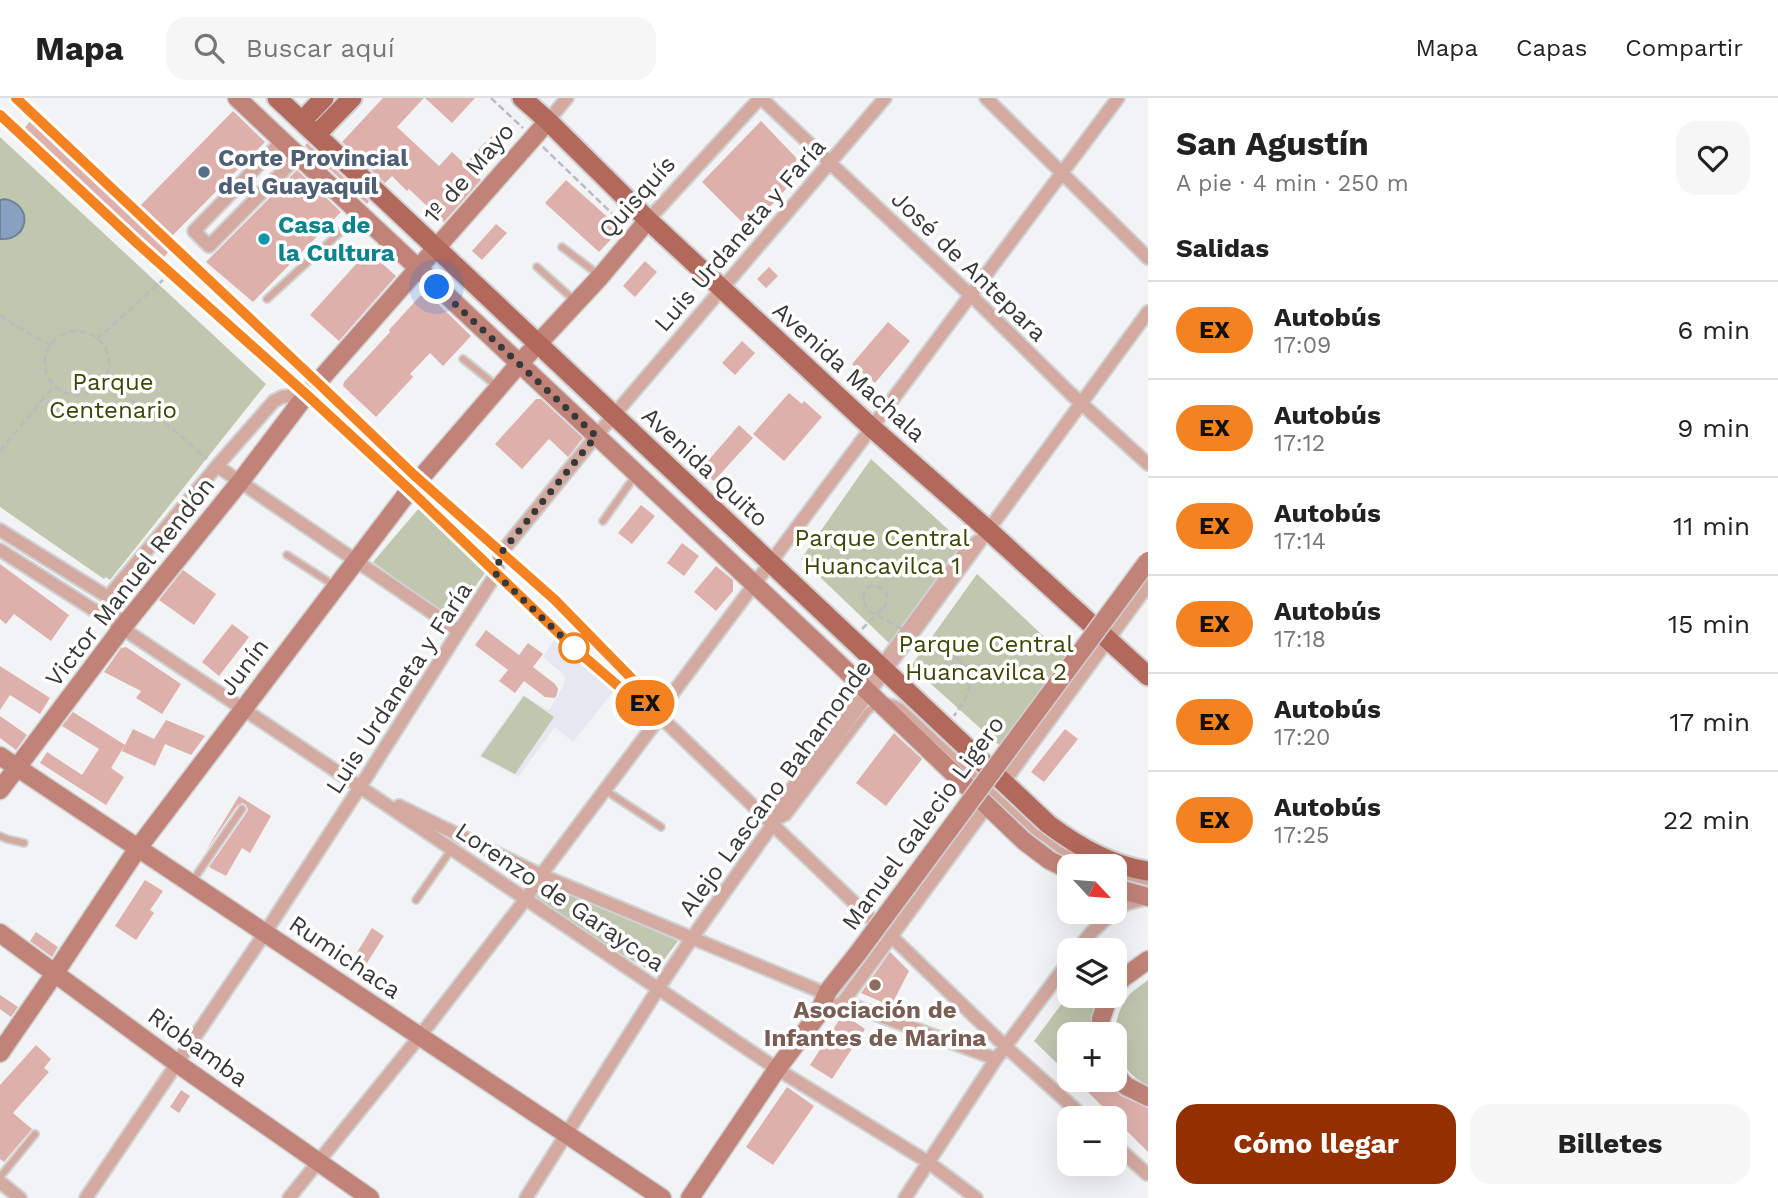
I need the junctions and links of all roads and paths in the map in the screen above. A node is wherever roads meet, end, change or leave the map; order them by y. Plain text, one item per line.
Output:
1 (15, 98) edge
2 (237, 98) edge
3 (277, 98) edge
4 (324, 98) edge
5 (352, 98) edge
6 (522, 98) edge
7 (567, 98) edge
8 (761, 98) edge
9 (885, 98) edge
10 (986, 98) edge
11 (1118, 98) edge
12 (0, 115) edge
13 (548, 121) junction
14 (309, 128) junction
15 (282, 141) junction
16 (298, 156) junction
17 (830, 163) junction
18 (1062, 173) junction
19 (360, 214) junction
20 (648, 220) junction
21 (436, 247) junction
22 (562, 247) dead end
23 (1148, 258) edge
24 (537, 267) dead end
25 (417, 268) junction
26 (171, 273) junction
27 (600, 277) junction
28 (722, 289) junction
29 (970, 295) junction
30 (267, 299) dead end
31 (576, 303) junction
32 (1148, 312) edge
33 (0, 315) edge
34 (544, 336) junction
35 (97, 339) junction
36 (51, 345) junction
37 (463, 359) dead end
38 (519, 364) junction
39 (103, 382) junction
40 (54, 386) junction
41 (499, 388) junction
42 (308, 394) junction
43 (1081, 403) junction
44 (614, 415) junction
45 (872, 427) junction
46 (596, 436) junction
47 (0, 450) edge
48 (1148, 464) edge
49 (217, 466) junction
50 (637, 474) junction
51 (240, 482) junction
52 (415, 485) junction
53 (603, 521) dead end
54 (0, 530) edge
55 (988, 530) junction
56 (0, 550) edge
57 (501, 553) junction
58 (287, 555) dead end
59 (357, 560) junction
60 (1148, 561) edge
61 (771, 562) junction
62 (496, 574) junction
63 (754, 584) junction
64 (1148, 585) edge
65 (336, 588) junction
66 (108, 597) junction
67 (122, 628) junction
68 (459, 631) junction
69 (1109, 638) junction
70 (853, 639) junction
71 (883, 667) junction
72 (1148, 676) edge
73 (870, 694) junction
74 (646, 703) junction
75 (243, 709) junction
76 (659, 718) junction
77 (947, 728) junction
78 (0, 756) edge
79 (17, 768) junction
80 (1004, 782) junction
81 (360, 788) junction
82 (0, 790) edge
83 (605, 790) junction
84 (987, 806) junction
85 (242, 809) dead end
86 (773, 824) junction
87 (661, 827) dead end
88 (0, 836) edge
89 (24, 843) dead end
90 (138, 848) junction
91 (451, 849) junction
92 (1068, 854) edge
93 (1057, 863) edge
94 (1146, 870) edge
95 (1127, 872) edge
96 (541, 875) junction
97 (191, 884) junction
98 (1127, 891) edge
99 (1148, 897) edge
100 (416, 900) dead end
101 (525, 900) junction
102 (1127, 904) edge
103 (869, 918) dead end
104 (1100, 924) edge
105 (0, 933) edge
106 (265, 933) junction
107 (891, 936) junction
108 (692, 938) junction
109 (1087, 938) edge
110 (1148, 960) edge
111 (55, 973) junction
112 (1127, 975) edge
113 (1057, 977) edge
114 (658, 989) junction
115 (817, 990) dead end
116 (843, 1002) junction
117 (817, 1016) junction
118 (420, 1036) junction
119 (1006, 1047) junction
120 (0, 1053) edge
121 (996, 1059) junction
122 (178, 1064) junction
123 (777, 1069) junction
124 (1127, 1084) edge
125 (1148, 1097) edge
126 (1072, 1106) edge
127 (35, 1134) dead end
128 (567, 1134) junction
129 (1127, 1156) edge
130 (318, 1161) junction
131 (928, 1162) junction
132 (1147, 1174) edge
133 (0, 1180) edge
134 (20, 1198) edge
135 (86, 1198) edge
136 (289, 1198) edge
137 (370, 1198) edge
138 (526, 1198) edge
139 (662, 1198) edge
140 (690, 1198) edge
141 (905, 1198) edge
142 (976, 1198) edge

1 - 42 lane
2 - 15 street
3 - 14 main road, Avenida Quito
4 - 14 main road
5 - 14 main road
6 - 13 main road, Avenida Machala
7 - 13 street, 1º de Mayo
8 - 17 street, José de Antepara
8 - 20 street, Quisquís
9 - 17 street, Luis Urdaneta y Faría
10 - 18 street
11 - 18 street
12 - 26 lane
13 - 20 main road, Avenida Machala
13 - 21 street, 1º de Mayo
14 - 21 main road, Avenida Quito
15 - 16 street
15 - 16 street
16 - 19 street
17 - 28 street, Luis Urdaneta y Faría
17 - 29 street, José de Antepara
18 - 23 street
18 - 29 street
19 - 25 street
19 - 30 lane
20 - 27 street, Quisquís
20 - 28 main road, Avenida Machala
21 - 25 street, Victor Manuel Rendón
21 - 34 main road, Avenida Quito
22 - 27 lane
24 - 31 lane
25 - 38 street
25 - 42 street, Victor Manuel Rendón
26 - 35 path
26 - 42 lane
27 - 31 street, Quisquís
28 - 44 street, Luis Urdaneta y Faría
28 - 45 main road, Avenida Machala
29 - 43 street, José de Antepara
29 - 45 street
31 - 34 street, Quisquís
32 - 43 street, Alejo Lascano Bahamonde
33 - 36 path
34 - 38 street, Junín
34 - 44 main road, Avenida Quito
35 - 36 path
35 - 39 path
36 - 40 path
37 - 41 lane
38 - 41 street, Junín
38 - 46 street
39 - 40 path
39 - 49 path
40 - 47 path
41 - 52 street, Junín
42 - 49 street, Victor Manuel Rendón
42 - 51 street, Victor Manuel Rendón
42 - 52 lane
42 - 52 lane
43 - 48 street, José de Antepara
43 - 55 street, Alejo Lascano Bahamonde
44 - 46 street, Luis Urdaneta y Faría
44 - 61 main road, Avenida Quito
45 - 55 main road, Avenida Machala
45 - 61 street
46 - 50 street
46 - 57 street, Luis Urdaneta y Faría
49 - 51 street
49 - 66 street, Victor Manuel Rendón
50 - 53 lane
50 - 63 street
51 - 59 street
51 - 67 street, Victor Manuel Rendón
52 - 57 lane
52 - 59 street, Junín
52 - 62 lane
54 - 66 street
55 - 69 main road, Avenida Machala
55 - 71 street, Alejo Lascano Bahamonde
56 - 67 street, Lorenzo de Garaycoa
57 - 62 street, Luis Urdaneta y Faría
57 - 74 lane
58 - 65 lane
59 - 65 street, Junín
59 - 68 street
60 - 117 street, Manuel Galecio Ligero, bridge
61 - 63 street
61 - 70 main road, Avenida Quito
62 - 68 street, Luis Urdaneta y Faría
62 - 74 lane
63 - 73 street
63 - 76 street
64 - 69 street, Manuel Galecio Ligero
65 - 75 street, Junín
66 - 67 street
67 - 75 street, Lorenzo de Garaycoa
67 - 79 street, Victor Manuel Rendón
68 - 81 street, Luis Urdaneta y Faría
69 - 72 main road, Avenida Machala
69 - 80 street, Manuel Galecio Ligero
70 - 71 main road, Avenida Quito
70 - 77 path, bridge
71 - 73 street, Alejo Lascano Bahamonde
71 - 77 main road, Avenida Quito
73 - 84 street
73 - 86 street, Alejo Lascano Bahamonde
73 - 92 lane
74 - 76 street
75 - 81 street, Lorenzo de Garaycoa
75 - 90 street, Junín
76 - 83 street
76 - 86 street
77 - 80 main road, Avenida Quito
78 - 79 street, Rumichaca
79 - 82 street, Victor Manuel Rendón
79 - 90 street, Rumichaca
80 - 94 main road, Avenida Quito
81 - 91 street, Lorenzo de Garaycoa
81 - 96 street
81 - 106 street, Luis Urdaneta y Faría
83 - 87 lane
83 - 96 street
84 - 93 street
84 - 107 street, Manuel Galecio Ligero
85 - 97 lane
86 - 103 street
86 - 108 street, Alejo Lascano Bahamonde
88 - 89 lane
90 - 97 street, Rumichaca
90 - 111 street, Junín
91 - 100 lane
91 - 101 street, Lorenzo de Garaycoa
94 - 95 lane
96 - 101 street
96 - 108 street
97 - 106 street, Rumichaca
98 - 99 street
99 - 102 street
101 - 114 street, Lorenzo de Garaycoa
101 - 118 street
104 - 109 street
105 - 111 street, Riobamba
106 - 118 street, Rumichaca
106 - 122 street, Luis Urdaneta y Faría
107 - 116 street, Manuel Galecio Ligero
107 - 119 street
108 - 114 street, Alejo Lascano Bahamonde
108 - 115 street
110 - 112 street
111 - 120 street, Junín
111 - 122 street, Riobamba
113 - 119 street
114 - 123 street, Lorenzo de Garaycoa
114 - 128 street, Alejo Lascano Bahamonde
116 - 117 street, Manuel Galecio Ligero
116 - 121 street
117 - 123 street, Manuel Galecio Ligero
118 - 128 street, Rumichaca
118 - 130 street
119 - 121 street
119 - 126 street
121 - 131 street
122 - 130 street, Riobamba
122 - 135 street, Luis Urdaneta y Faría
123 - 131 street, Lorenzo de Garaycoa
123 - 140 street, Manuel Galecio Ligero
124 - 125 street
127 - 133 lane
128 - 138 street, Alejo Lascano Bahamonde
128 - 139 street, Rumichaca
129 - 132 street
130 - 136 street
130 - 137 street, Riobamba
131 - 141 street
131 - 142 street, Lorenzo de Garaycoa
133 - 134 street

